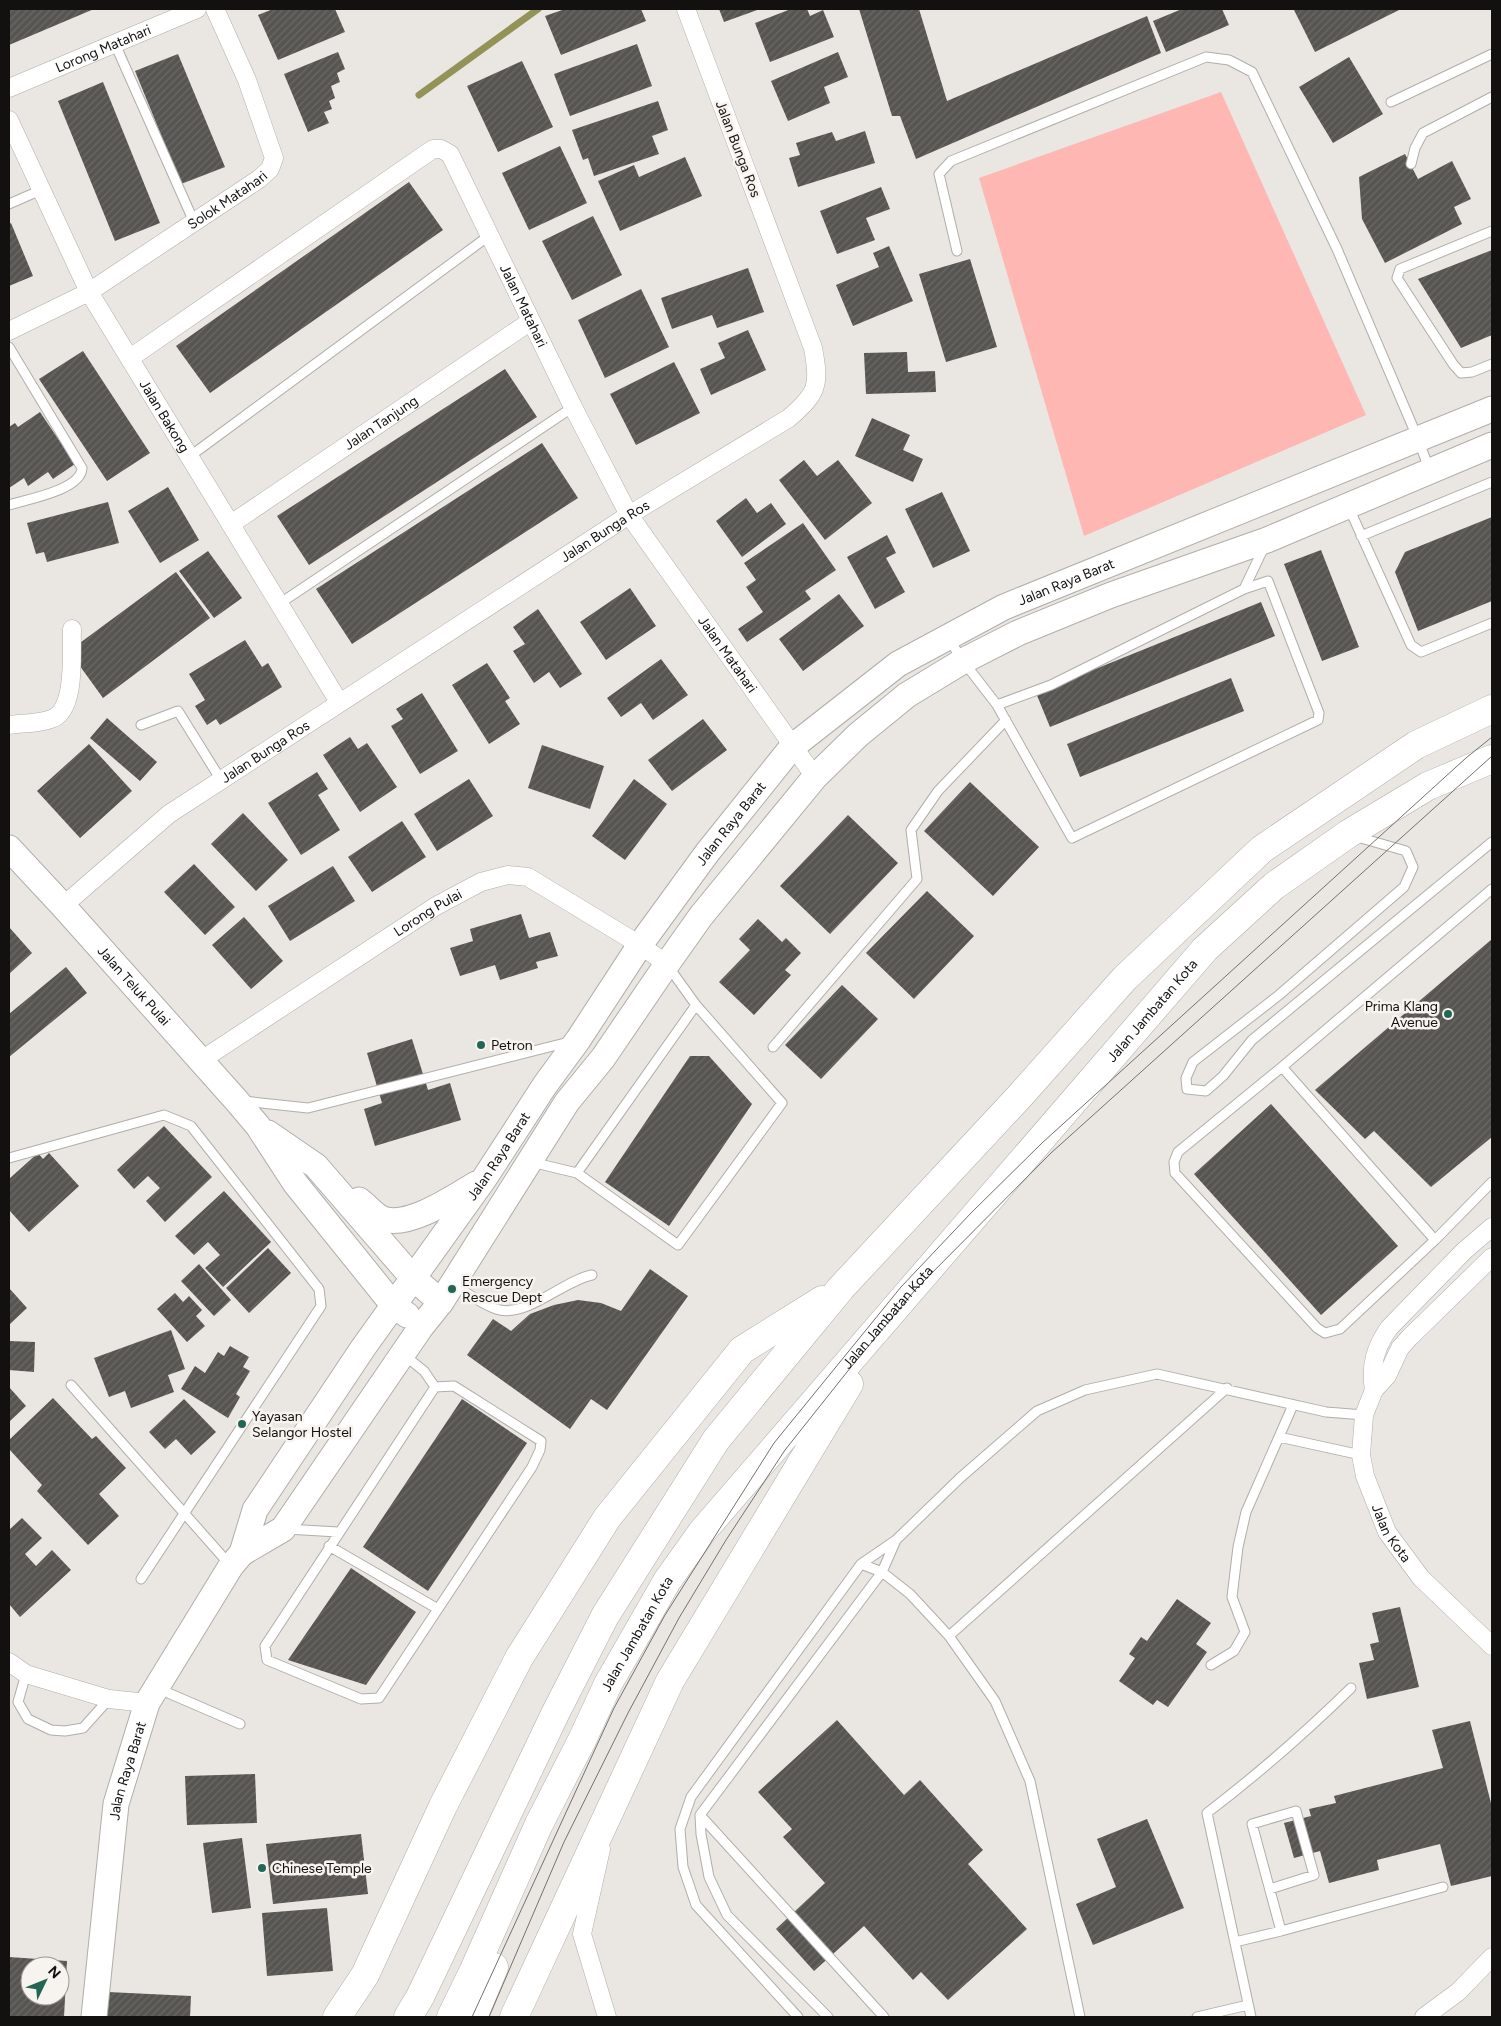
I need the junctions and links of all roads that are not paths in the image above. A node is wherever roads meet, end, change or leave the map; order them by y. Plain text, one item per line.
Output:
1 (197, 9) edge
2 (215, 9) edge
3 (686, 9) edge
4 (115, 44) junction
5 (1492, 54) edge
6 (9, 88) edge
7 (1492, 98) edge
8 (1392, 102) dead end
9 (9, 120) edge
10 (1411, 164) dead end
11 (42, 190) junction
12 (9, 204) edge
13 (194, 222) junction
14 (1492, 231) edge
15 (490, 235) junction
16 (957, 250) dead end
17 (89, 292) junction
18 (531, 321) junction
19 (9, 330) edge
20 (9, 347) edge
21 (130, 358) junction
22 (1492, 364) edge
23 (573, 406) junction
24 (1492, 408) edge
25 (1418, 439) junction
26 (1492, 445) edge
27 (189, 456) junction
28 (1430, 471) junction
29 (1492, 482) edge
30 (9, 505) edge
31 (1348, 506) junction
32 (629, 515) junction
33 (231, 524) junction
34 (1361, 536) junction
35 (1268, 540) junction
36 (1244, 589) junction
37 (279, 604) junction
38 (1492, 623) edge
39 (72, 629) dead end
40 (948, 637) junction
41 (963, 661) junction
42 (339, 702) junction
43 (998, 705) junction
44 (1492, 708) edge
45 (1006, 720) junction
46 (9, 725) edge
47 (141, 726) dead end
48 (792, 747) junction
49 (1492, 759) edge
50 (814, 777) junction
51 (221, 780) junction
52 (1348, 834) junction
53 (1492, 842) edge
54 (9, 848) edge
55 (1492, 889) edge
56 (63, 906) junction
57 (640, 945) junction
58 (667, 964) junction
59 (696, 1005) junction
60 (578, 1040) junction
61 (773, 1047) dead end
62 (200, 1061) junction
63 (1282, 1067) junction
64 (236, 1100) junction
65 (258, 1126) junction
66 (9, 1158) edge
67 (530, 1161) junction
68 (316, 1166) junction
69 (577, 1173) junction
70 (484, 1179) junction
71 (1492, 1182) edge
72 (1492, 1227) edge
73 (1435, 1240) junction
74 (1464, 1251) junction
75 (1486, 1262) edge
76 (592, 1276) dead end
77 (413, 1278) junction
78 (840, 1288) junction
79 (447, 1293) junction
80 (394, 1306) junction
81 (890, 1316) junction
82 (421, 1327) junction
83 (403, 1354) junction
84 (71, 1385) dead end
85 (435, 1387) junction
86 (1227, 1388) junction
87 (1374, 1390) junction
88 (1293, 1404) junction
89 (1364, 1415) junction
90 (1279, 1437) junction
91 (1361, 1455) junction
92 (182, 1513) junction
93 (283, 1528) junction
94 (338, 1532) junction
95 (896, 1540) junction
96 (329, 1546) junction
97 (236, 1559) junction
98 (861, 1564) junction
99 (882, 1572) junction
100 (141, 1580) dead end
101 (438, 1609) junction
102 (949, 1636) junction
103 (1492, 1646) edge
104 (9, 1662) edge
105 (1211, 1664) dead end
106 (26, 1674) junction
107 (1351, 1688) dead end
108 (152, 1695) junction
109 (109, 1700) junction
110 (240, 1724) dead end
111 (582, 1740) junction
112 (612, 1805) junction
113 (700, 1815) junction
114 (1443, 1887) dead end
115 (1270, 1889) junction
116 (1281, 1931) junction
117 (1235, 1942) junction
118 (1492, 1957) edge
119 (1248, 2005) junction
120 (94, 2017) edge
121 (337, 2017) edge
122 (408, 2017) edge
123 (451, 2017) edge
124 (473, 2017) edge
125 (514, 2017) edge
126 (607, 2017) edge
127 (798, 2017) edge
128 (828, 2017) edge
129 (884, 2017) edge
130 (1080, 2017) edge
131 (1196, 2017) edge
132 (1251, 2017) edge
133 (1424, 2017) edge

1 - 4 street, Lorong Matahari
2 - 13 street, Solok Matahari
3 - 32 street, Jalan Bunga Ros
4 - 6 street, Lorong Matahari
4 - 13 lane
5 - 8 lane
7 - 10 lane
9 - 11 street, Jalan Bakong
11 - 12 lane
11 - 17 street, Jalan Bakong
13 - 17 street, Solok Matahari
14 - 22 lane
15 - 18 street, Jalan Matahari
15 - 21 street, Jalan Matahari
15 - 27 lane
16 - 25 lane
17 - 19 street, Solok Matahari
17 - 21 street, Jalan Bakong
18 - 23 street, Jalan Matahari
18 - 33 street, Jalan Tanjung
20 - 30 lane
21 - 27 street, Jalan Bakong
23 - 32 street, Jalan Matahari
23 - 37 lane
24 - 25 main road, Jalan Raya Barat
25 - 28 lane
25 - 40 main road, Jalan Raya Barat
26 - 28 main road, Jalan Raya Barat
27 - 33 street, Jalan Bakong
28 - 31 main road, Jalan Raya Barat
29 - 34 lane
31 - 34 lane
31 - 35 main road, Jalan Raya Barat
32 - 42 street, Jalan Bunga Ros
32 - 48 street, Jalan Matahari
33 - 37 street, Jalan Bakong
34 - 38 lane
35 - 36 lane
35 - 41 main road, Jalan Raya Barat
36 - 43 lane
36 - 45 lane
37 - 42 street, Jalan Bakong
39 - 46 street
40 - 41 lane
40 - 48 main road, Jalan Raya Barat
41 - 43 lane
41 - 50 main road, Jalan Raya Barat
42 - 51 street, Jalan Bunga Ros
43 - 45 lane
44 - 78 highway
45 - 61 lane
47 - 51 lane
48 - 50 street, Jalan Matahari
48 - 57 main road, Jalan Raya Barat
49 - 52 highway, Jalan Jambatan Kota
50 - 58 main road, Jalan Raya Barat
51 - 56 street, Jalan Bunga Ros
52 - 53 lane
52 - 81 highway, Jalan Jambatan Kota
54 - 56 main road, Jalan Teluk Pulai
55 - 63 lane
56 - 62 main road, Jalan Teluk Pulai
57 - 58 street, Lorong Pulai
57 - 60 main road, Jalan Raya Barat
57 - 62 street, Lorong Pulai
58 - 59 lane
58 - 67 main road, Jalan Raya Barat
59 - 69 lane
59 - 69 lane
60 - 64 lane
60 - 70 main road, Jalan Raya Barat
62 - 64 main road, Jalan Teluk Pulai
63 - 73 lane
63 - 73 lane
64 - 65 main road, Jalan Teluk Pulai
65 - 68 main road, Jalan Teluk Pulai
65 - 80 main road, Jalan Teluk Pulai
66 - 92 lane
67 - 69 lane
67 - 79 main road, Jalan Raya Barat
68 - 70 main road
68 - 77 main road, Jalan Teluk Pulai
70 - 77 main road, Jalan Raya Barat
71 - 73 lane
72 - 74 street, Jalan Kota
74 - 75 street
74 - 87 street, Jalan Kota
75 - 87 street, Jalan Kota
76 - 79 lane
77 - 79 main road, Jalan Teluk Pulai
77 - 80 main road, Jalan Raya Barat
78 - 121 highway
78 - 122 highway
79 - 82 main road, Jalan Raya Barat
80 - 82 main road, Jalan Teluk Pulai
80 - 97 main road, Jalan Raya Barat
81 - 111 highway, Jalan Jambatan Kota
81 - 112 highway
82 - 83 main road, Jalan Raya Barat
83 - 85 lane
83 - 93 main road, Jalan Raya Barat
84 - 92 lane
85 - 94 lane
85 - 101 lane
86 - 88 lane
86 - 95 lane
86 - 102 lane
87 - 89 street, Jalan Kota
88 - 89 lane
88 - 90 lane
89 - 91 street, Jalan Kota
90 - 91 lane
90 - 105 lane
91 - 103 street, Jalan Kota
92 - 97 lane
92 - 100 lane
93 - 94 lane
93 - 97 main road, Jalan Raya Barat
94 - 96 lane
95 - 98 lane
95 - 99 lane
96 - 101 lane
96 - 101 lane
97 - 108 main road, Jalan Raya Barat
98 - 99 lane
98 - 127 lane
99 - 102 lane
99 - 113 lane
102 - 130 lane
104 - 106 street
106 - 109 street
106 - 109 lane
107 - 117 lane
108 - 109 street
108 - 110 lane
108 - 120 main road, Jalan Raya Barat
111 - 123 highway, Jalan Jambatan Kota
111 - 124 highway
112 - 125 highway
112 - 126 street
113 - 128 lane
113 - 129 lane
114 - 116 lane
115 - 115 lane
115 - 116 lane
116 - 117 lane
117 - 119 lane
118 - 133 street
119 - 131 lane
119 - 132 lane

